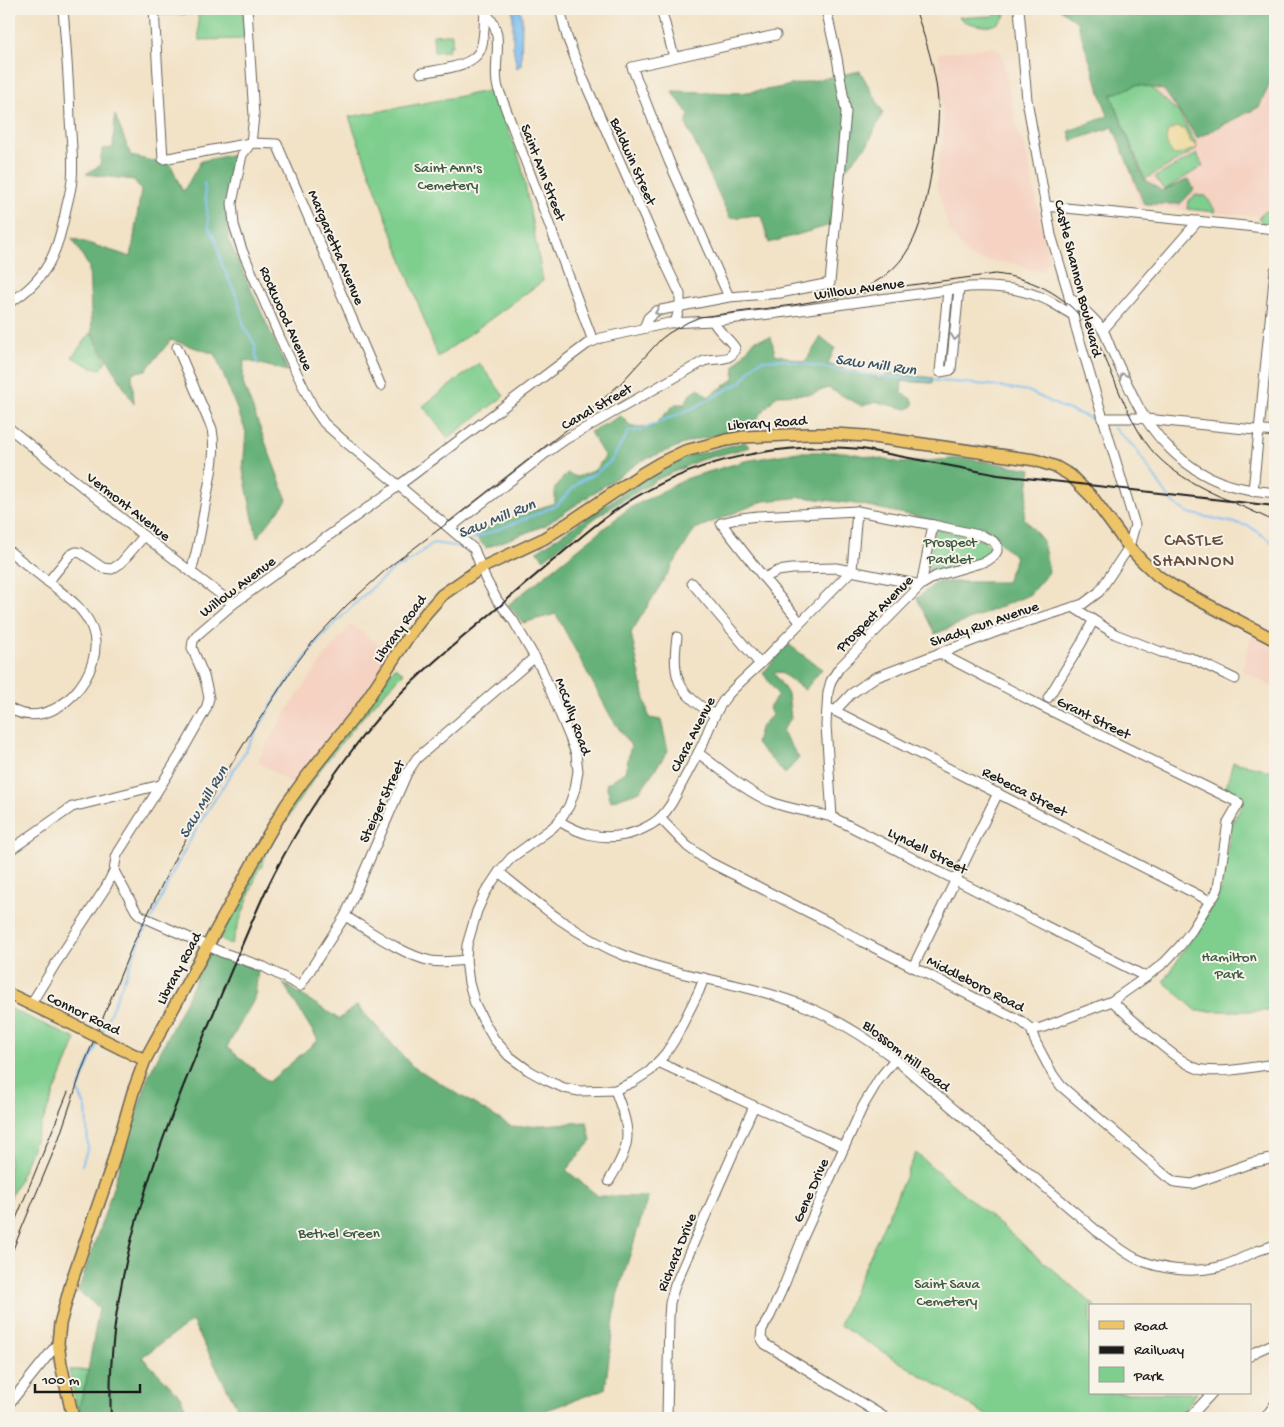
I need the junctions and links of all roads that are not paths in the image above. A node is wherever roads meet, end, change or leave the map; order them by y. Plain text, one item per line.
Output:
1 (63, 9) edge
2 (154, 9) edge
3 (247, 9) edge
4 (560, 9) edge
5 (660, 9) edge
6 (826, 9) edge
7 (1019, 9) edge
8 (485, 11) edge
9 (776, 35) dead end
10 (674, 57) junction
11 (421, 73) dead end
12 (250, 143) junction
13 (1046, 206) junction
14 (1198, 221) junction
15 (1275, 229) edge
16 (1275, 270) edge
17 (959, 288) junction
18 (948, 290) junction
19 (729, 297) junction
20 (1069, 297) junction
21 (9, 302) edge
22 (680, 306) junction
23 (1073, 315) junction
24 (713, 321) junction
25 (675, 323) junction
26 (644, 328) junction
27 (1103, 330) junction
28 (593, 340) junction
29 (177, 347) dead end
30 (381, 386) dead end
31 (1102, 419) junction
32 (1146, 419) junction
33 (9, 428) edge
34 (1260, 431) junction
35 (1275, 432) edge
36 (398, 485) junction
37 (1253, 491) junction
38 (1275, 493) edge
39 (857, 511) junction
40 (933, 525) junction
41 (450, 528) junction
42 (144, 536) junction
43 (1129, 547) junction
44 (9, 551) edge
45 (482, 568) junction
46 (852, 570) junction
47 (191, 571) junction
48 (764, 578) junction
49 (48, 582) junction
50 (692, 583) dead end
51 (921, 585) junction
52 (233, 604) junction
53 (1073, 608) junction
54 (1093, 621) junction
55 (800, 622) junction
56 (677, 637) dead end
57 (1275, 640) edge
58 (939, 652) junction
59 (535, 657) junction
60 (760, 664) junction
61 (1235, 678) dead end
62 (1048, 698) dead end
63 (9, 708) edge
64 (831, 709) junction
65 (714, 715) junction
66 (698, 753) junction
67 (160, 784) junction
68 (998, 793) junction
69 (832, 817) junction
70 (660, 818) junction
71 (559, 821) junction
72 (9, 851) edge
73 (114, 871) junction
74 (499, 872) junction
75 (956, 880) junction
76 (1210, 901) junction
77 (345, 916) junction
78 (208, 945) junction
79 (466, 960) junction
80 (913, 967) junction
81 (1146, 977) junction
82 (704, 978) junction
83 (9, 994) edge
84 (1112, 1001) junction
85 (31, 1004) junction
86 (1031, 1029) junction
87 (895, 1059) junction
88 (145, 1060) junction
89 (658, 1062) junction
90 (1275, 1064) edge
91 (615, 1090) junction
92 (754, 1106) junction
93 (844, 1146) junction
94 (1275, 1158) edge
95 (609, 1181) dead end
96 (1275, 1245) edge
97 (58, 1343) junction
98 (1275, 1343) edge
99 (1252, 1355) edge
100 (1211, 1394) edge
101 (9, 1404) edge
102 (1275, 1404) edge
103 (72, 1418) edge
104 (667, 1418) edge
105 (886, 1418) edge
106 (1188, 1418) edge
107 (1265, 1418) edge

1 - 21 street
2 - 12 street
3 - 12 street, Rockwood Avenue
4 - 22 street, Baldwin Street
5 - 10 street
6 - 19 street, Willow Avenue
7 - 13 street, Castle Shannon Boulevard
8 - 11 street
8 - 28 street, Saint Ann Street
9 - 10 street
10 - 19 street
12 - 30 street, Margaretta Avenue
12 - 36 street, Rockwood Avenue
13 - 14 street
13 - 20 street, Castle Shannon Boulevard
14 - 15 street
14 - 27 street
16 - 34 street
17 - 18 street, Willow Avenue
17 -> 18 street
17 - 23 street, Willow Avenue
18 - 24 street, Willow Avenue
19 - 22 street, Willow Avenue
20 - 23 street, Castle Shannon Boulevard
20 - 27 street
22 - 25 street, Baldwin Street
22 -> 26 street, Willow Avenue
23 - 31 street, Castle Shannon Boulevard
24 - 25 street, Willow Avenue
24 - 41 street, Canal Street
25 - 26 street, Willow Avenue
26 - 28 street, Willow Avenue
32 -> 27 street
28 - 36 street, Willow Avenue
29 - 47 street
31 - 32 street
31 - 43 street, Castle Shannon Boulevard
32 - 34 street
32 - 37 street
33 - 42 street, Vermont Avenue
34 - 35 street
34 - 37 street
36 - 41 street, Rockwood Avenue
36 - 52 street, Willow Avenue
37 - 38 street
39 - 40 street, Prospect Avenue
39 - 46 street
39 - 48 street, Prospect Avenue
40 - 51 street
40 - 51 street, Prospect Avenue
41 - 45 street, Rockwood Avenue
42 - 47 street, Vermont Avenue
42 - 49 street
43 - 45 main road, Library Road
43 - 53 street, Shady Run Avenue
43 - 57 main road, Library Road
44 - 49 street
45 - 59 street, McCully Road
45 - 78 main road, Library Road
46 - 48 street
46 - 51 street
46 - 55 street, Clara Avenue
47 - 52 street, Vermont Avenue
48 - 55 street
49 - 63 street
50 - 60 street
51 - 64 street, Prospect Avenue
52 - 67 street, Willow Avenue
53 - 54 street
53 - 58 street, Shady Run Avenue
54 - 61 street
54 - 62 street
55 - 60 street, Clara Avenue
56 - 65 street
58 - 64 street, Shady Run Avenue
58 - 76 street, Grant Street
59 - 71 street, McCully Road
59 - 77 street, Steiger Street
60 - 65 street, Clara Avenue
64 - 68 street, Rebecca Street
64 - 69 street, Prospect Avenue
65 - 66 street, Clara Avenue
66 - 69 street, Lyndell Street
66 - 70 street, Clara Avenue
67 - 72 street
67 - 73 street, Willow Avenue
68 - 75 street
68 - 76 street, Rebecca Street
69 - 75 street, Lyndell Street
70 - 71 street, Clara Avenue
70 - 80 street, Middleboro Road
71 - 74 street, McCully Road
73 - 78 street
73 - 85 street, Willow Avenue
74 - 79 street, McCully Road
74 - 82 street, Blossom Hill Road
75 - 80 street
75 - 81 street, Lyndell Street
76 - 81 street
77 - 78 street, Steiger Street
77 - 79 street
78 - 88 main road, Library Road
79 - 91 street, McCully Road
80 - 86 street, Middleboro Road
81 - 84 street
82 - 87 street, Blossom Hill Road
82 - 89 street, McCully Road
83 - 85 main road, Connor Road
84 - 86 street
84 - 90 street
85 - 88 main road, Connor Road, bridge
86 - 94 street, Middleboro Road
87 - 93 street, Gene Drive
87 - 96 street, Blossom Hill Road
88 - 97 main road, Library Road
89 - 91 street, McCully Road
89 - 92 street
91 - 95 street
92 - 93 street
92 - 104 street, Richard Drive
93 - 105 street, Gene Drive
97 - 101 street
97 - 103 main road, Library Road
98 - 99 street
100 - 106 street
102 - 107 street

